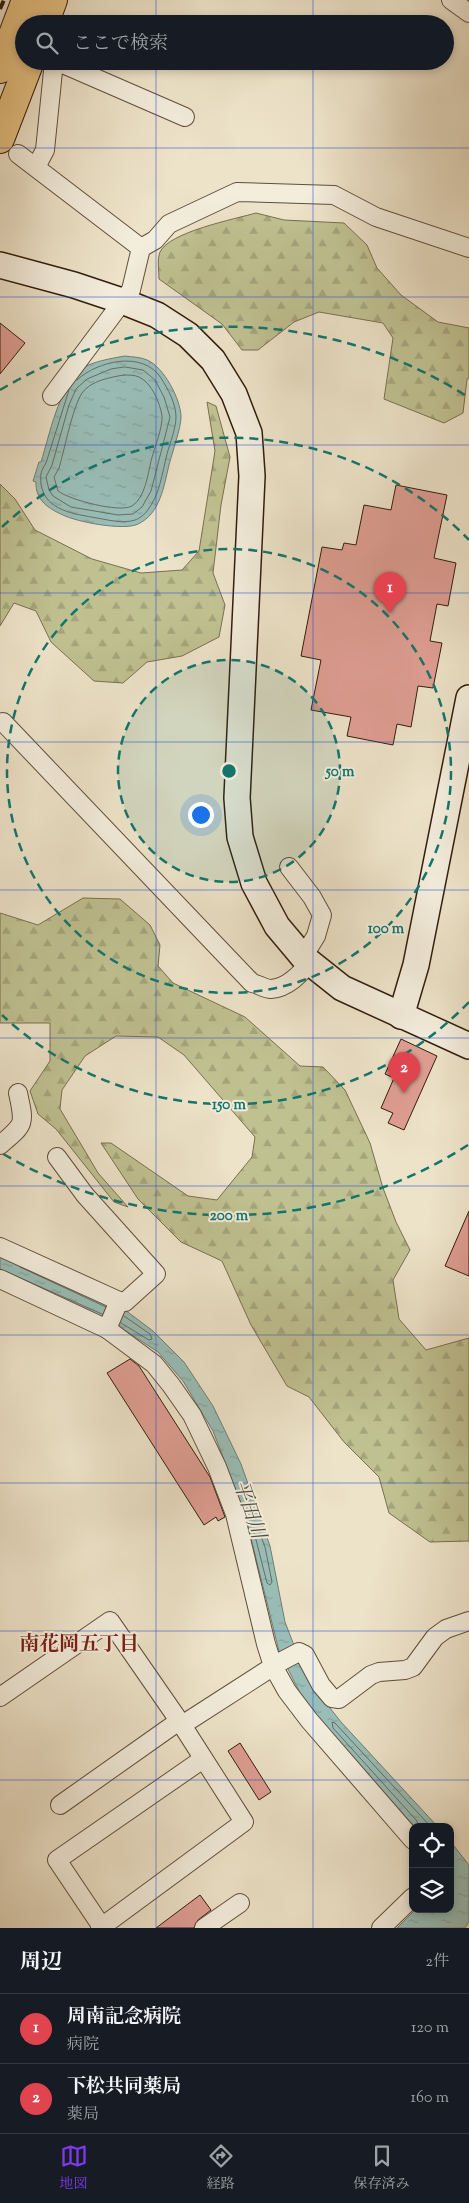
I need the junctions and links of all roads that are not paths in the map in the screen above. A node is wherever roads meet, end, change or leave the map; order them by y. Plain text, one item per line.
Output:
1 (26, 0) edge
2 (53, 0) edge
3 (451, 0) edge
4 (469, 13) edge
5 (20, 15) edge
6 (47, 15) edge
7 (15, 29) edge
8 (0, 69) edge
9 (28, 70) edge
10 (54, 70) edge
11 (76, 70) edge
12 (185, 117) dead end
13 (9, 147) edge
14 (36, 167) junction
15 (141, 248) junction
16 (469, 248) edge
17 (0, 265) edge
18 (122, 301) junction
19 (52, 396) dead end
20 (469, 698) edge
21 (3, 722) dead end
22 (289, 867) dead end
23 (306, 959) junction
24 (401, 1016) junction
25 (469, 1046) edge
26 (18, 1093) dead end
27 (0, 1145) edge
28 (57, 1157) dead end
29 (0, 1247) edge
30 (0, 1279) edge
31 (118, 1303) junction
32 (108, 1328) junction
33 (469, 1621) edge
34 (277, 1664) junction
35 (0, 1697) edge
36 (180, 1723) junction
37 (204, 1759) junction
38 (60, 1804) dead end
39 (409, 1835) edge
40 (409, 1902) edge
41 (240, 1903) dead end
42 (101, 1927) edge
43 (204, 1928) edge
44 (381, 1928) edge

1 - 5 highway
2 - 6 highway
3 - 4 street
7 - 8 highway
9 - 13 highway
10 - 14 street
11 - 12 street
13 - 14 street
14 - 15 street
15 - 16 street
15 - 18 street
17 - 18 street
18 - 19 street
18 - 23 street
20 - 24 street
21 - 23 street
22 - 23 street
23 - 24 street
24 - 25 street
26 - 27 street
28 - 31 street
29 - 31 street
30 - 32 street
31 - 32 street
32 - 34 street
33 - 34 street
34 - 36 street
34 - 39 street
35 - 36 street
36 - 37 street
36 - 38 street
37 - 42 street
37 - 42 street
40 - 44 street
41 - 43 street

